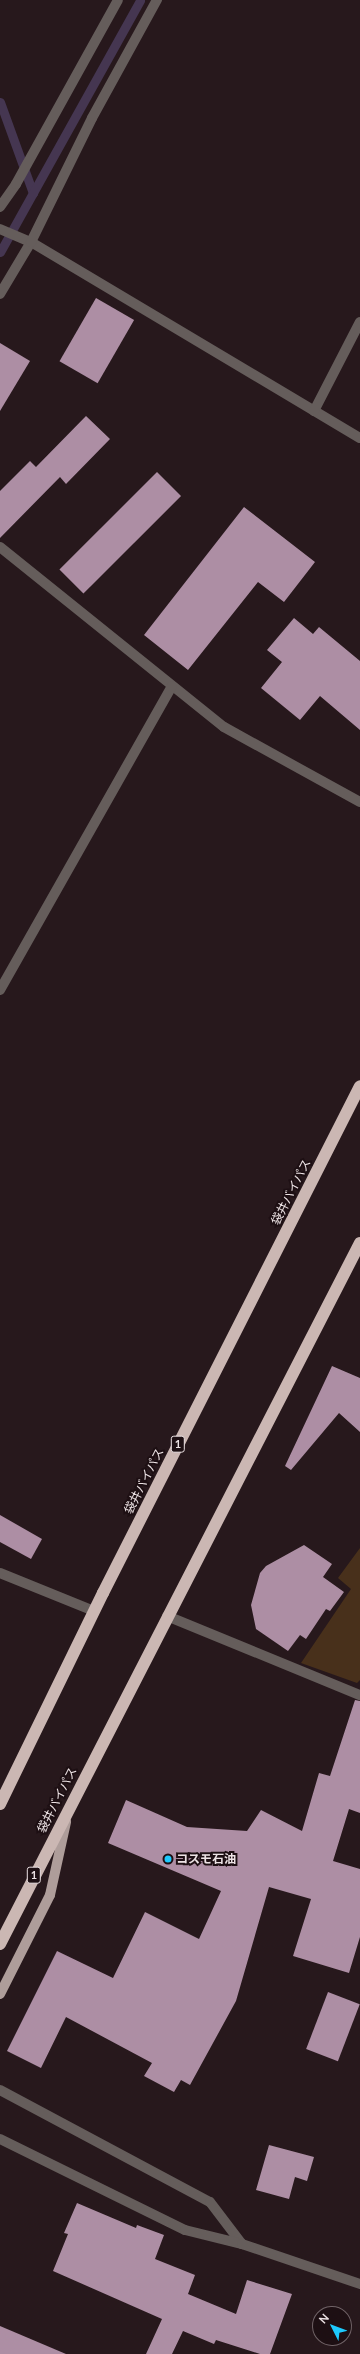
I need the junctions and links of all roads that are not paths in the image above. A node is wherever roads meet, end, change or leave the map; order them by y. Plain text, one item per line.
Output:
1 (118, 0) edge
2 (157, 0) edge
3 (0, 207) edge
4 (0, 229) edge
5 (31, 242) junction
6 (0, 294) edge
7 (360, 322) edge
8 (314, 411) junction
9 (360, 438) edge
10 (0, 546) edge
11 (172, 686) junction
12 (360, 802) edge
13 (0, 990) edge
14 (360, 1086) edge
15 (360, 1243) edge
16 (0, 1573) edge
17 (94, 1611) junction
18 (167, 1616) junction
19 (360, 1696) edge
20 (0, 1804) edge
21 (69, 1806) junction
22 (0, 1944) edge
23 (0, 1994) edge
24 (0, 2090) edge
25 (0, 2139) edge
26 (242, 2244) junction
27 (360, 2284) edge

1 - 3 street
2 - 5 street
4 - 5 street
5 - 6 street
5 - 8 street
7 - 8 street
8 - 9 street
10 - 11 street
11 - 12 street
11 - 13 street
14 - 17 highway, 袋井バイパス / 1
15 - 18 highway, 袋井バイパス / 1
16 - 17 street
17 - 20 highway, 袋井バイパス / 1
18 - 19 street
18 - 21 highway, 袋井バイパス / 1
21 - 22 highway, 袋井バイパス / 1
21 - 23 main road
24 - 26 street
25 - 26 street
26 - 27 street

